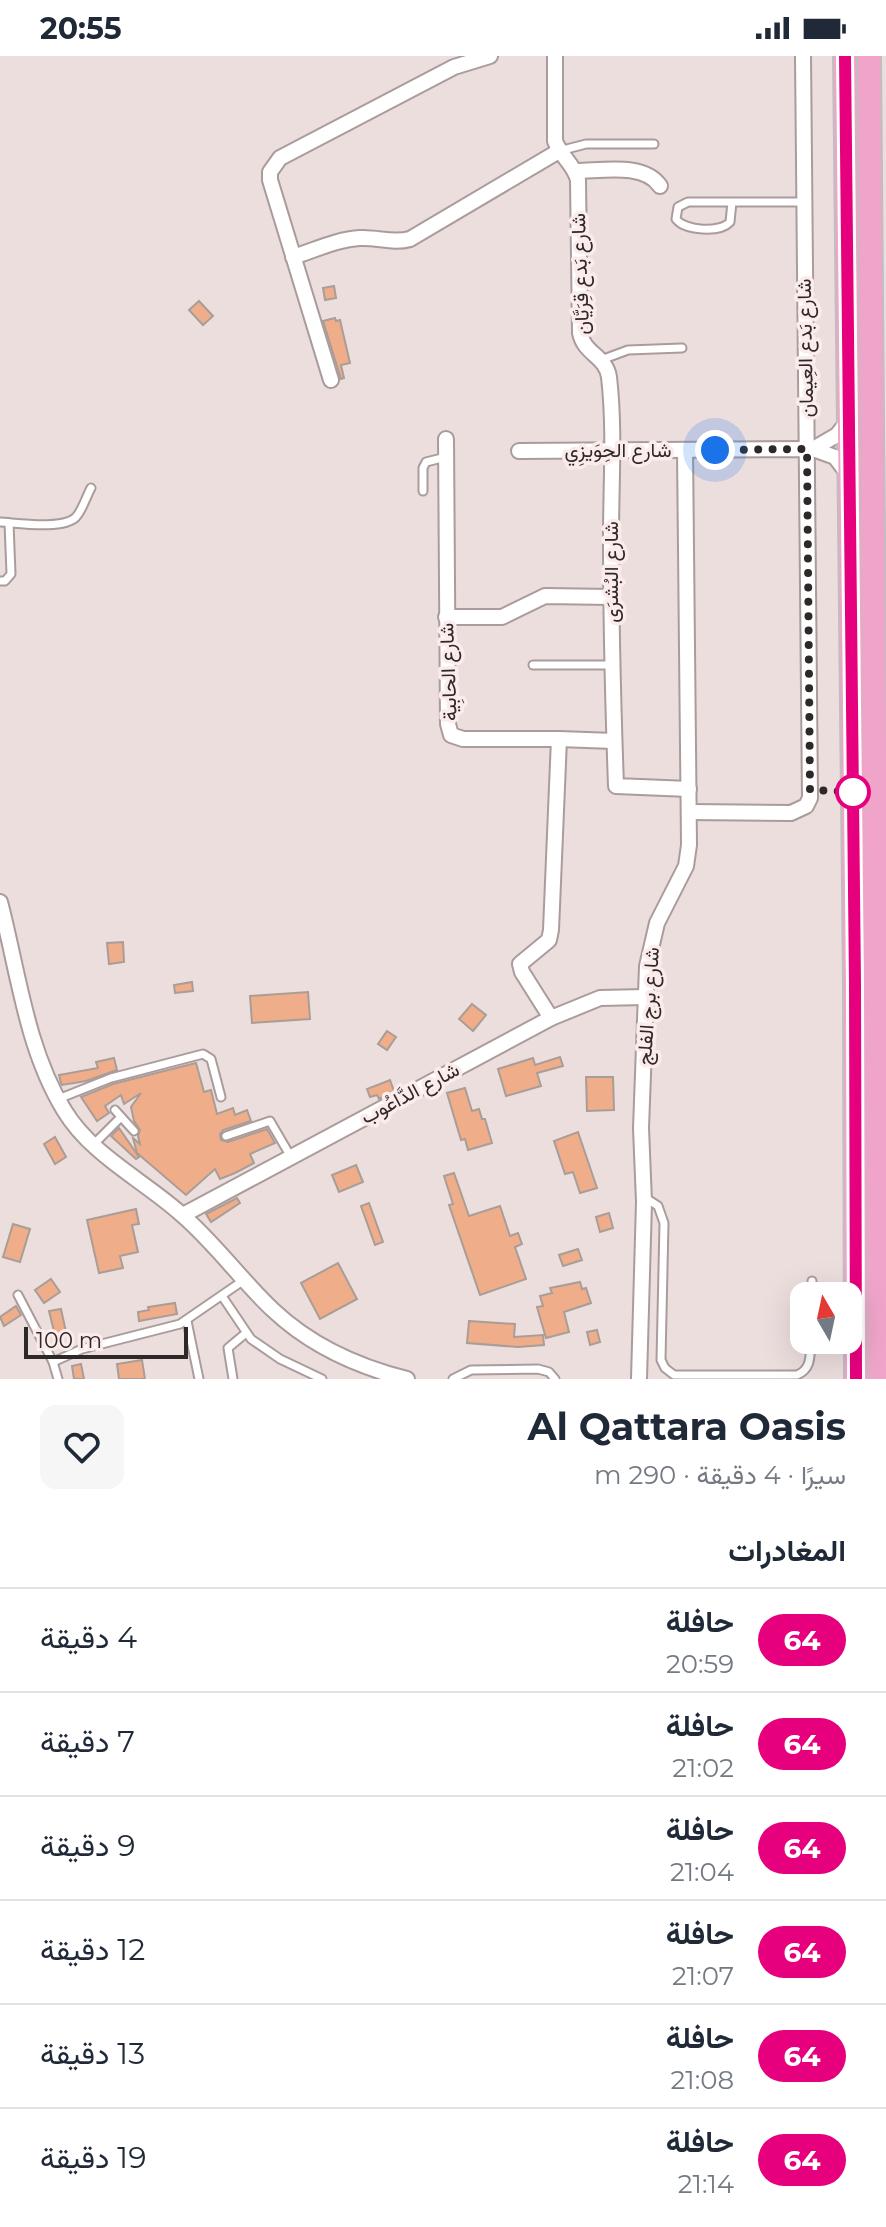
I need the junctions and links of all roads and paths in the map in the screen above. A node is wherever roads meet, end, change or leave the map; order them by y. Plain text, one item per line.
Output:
1 (490, 56) edge
2 (555, 56) edge
3 (803, 56) edge
4 (845, 56) edge
5 (869, 56) edge
6 (654, 144) dead end
7 (559, 151) junction
8 (576, 171) junction
9 (660, 186) dead end
10 (732, 202) junction
11 (802, 202) junction
12 (870, 248) junction
13 (293, 257) junction
14 (886, 267) edge
15 (886, 275) edge
16 (870, 296) junction
17 (682, 348) dead end
18 (601, 360) junction
19 (331, 380) dead end
20 (848, 421) junction
21 (446, 439) dead end
22 (810, 449) junction
23 (611, 450) junction
24 (685, 450) junction
25 (519, 451) dead end
26 (446, 457) junction
27 (849, 476) junction
28 (91, 488) dead end
29 (423, 491) dead end
30 (4, 523) edge
31 (10, 547) junction
32 (0, 548) edge
33 (0, 581) edge
34 (611, 597) junction
35 (446, 617) junction
36 (533, 665) dead end
37 (611, 665) junction
38 (559, 739) junction
39 (614, 741) junction
40 (689, 789) junction
41 (689, 812) junction
42 (0, 902) edge
43 (645, 997) junction
44 (551, 1018) junction
45 (221, 1097) dead end
46 (58, 1099) junction
47 (134, 1131) dead end
48 (882, 1132) edge
49 (226, 1136) dead end
50 (93, 1145) junction
51 (291, 1157) junction
52 (882, 1175) edge
53 (644, 1197) junction
54 (183, 1215) junction
55 (244, 1280) junction
56 (18, 1295) dead end
57 (222, 1296) junction
58 (187, 1321) junction
59 (246, 1333) junction
60 (810, 1354) edge
61 (53, 1362) junction
62 (853, 1375) edge
63 (384, 1376) edge
64 (733, 1377) edge
65 (58, 1379) edge
66 (199, 1379) edge
67 (233, 1379) edge
68 (322, 1379) edge
69 (407, 1379) edge
70 (453, 1379) edge
71 (555, 1379) edge
72 (639, 1379) edge
73 (880, 1379) edge

1 - 13 street
2 - 7 street
3 - 11 street, شارع بَدع العِيمان
4 - 20 highway
5 - 12 highway
6 - 7 lane
7 - 8 street
7 - 13 street
8 - 9 street
8 - 18 street, شارع بَدع قِرَيَّان
10 - 10 lane
10 - 11 lane
11 - 22 street, شارع بَدع العِيمان
12 - 14 street
12 - 16 highway
13 - 19 street
15 - 16 street
16 - 48 highway
17 - 18 lane, شارع بَدع قِرَيَّان
18 - 23 street, شارع البُشرَى
20 - 22 street
20 - 27 highway
21 - 26 street, شارع الحابِية
22 - 24 street, شارع الحِوَيزِي
22 - 27 street
22 - 41 street, شارع بَدع العِيمان
23 - 24 street, شارع الحِوَيزِي
23 - 25 street, شارع الحِوَيزِي
23 - 34 street, شارع البُشرَى
24 - 40 street, شارع برج الفلج
26 - 29 lane
26 - 35 street, شارع الحابِية
27 - 62 highway
28 - 30 lane
30 - 31 lane
31 - 32 lane
31 - 33 lane
34 - 35 street
34 - 37 street, شارع البُشرَى
35 - 38 street, شارع الحابِية
36 - 37 lane
37 - 39 street, شارع البُشرَى
38 - 39 street
38 - 44 street
39 - 40 street, شارع البُشرَى
40 - 41 street, شارع برج الفلج
41 - 43 street, شارع برج الفلج
42 - 46 street
43 - 44 street, شارع الدَّاعُوب
43 - 53 street, شارع برج الفلج
44 - 51 street, شارع الدَّاعُوب
45 - 46 lane
46 - 50 street
47 - 50 lane
48 - 52 highway
49 - 51 lane
50 - 54 street
51 - 54 street, شارع الدَّاعُوب
52 - 73 highway
53 - 64 lane
53 - 72 street, شارع برج الفلج
54 - 55 street
55 - 57 lane
55 - 63 street
56 - 61 lane
57 - 58 lane
57 - 59 lane
58 - 61 lane
58 - 66 lane
59 - 67 lane
59 - 68 lane
60 - 64 lane
61 - 65 lane
63 - 69 street
70 - 71 lane

